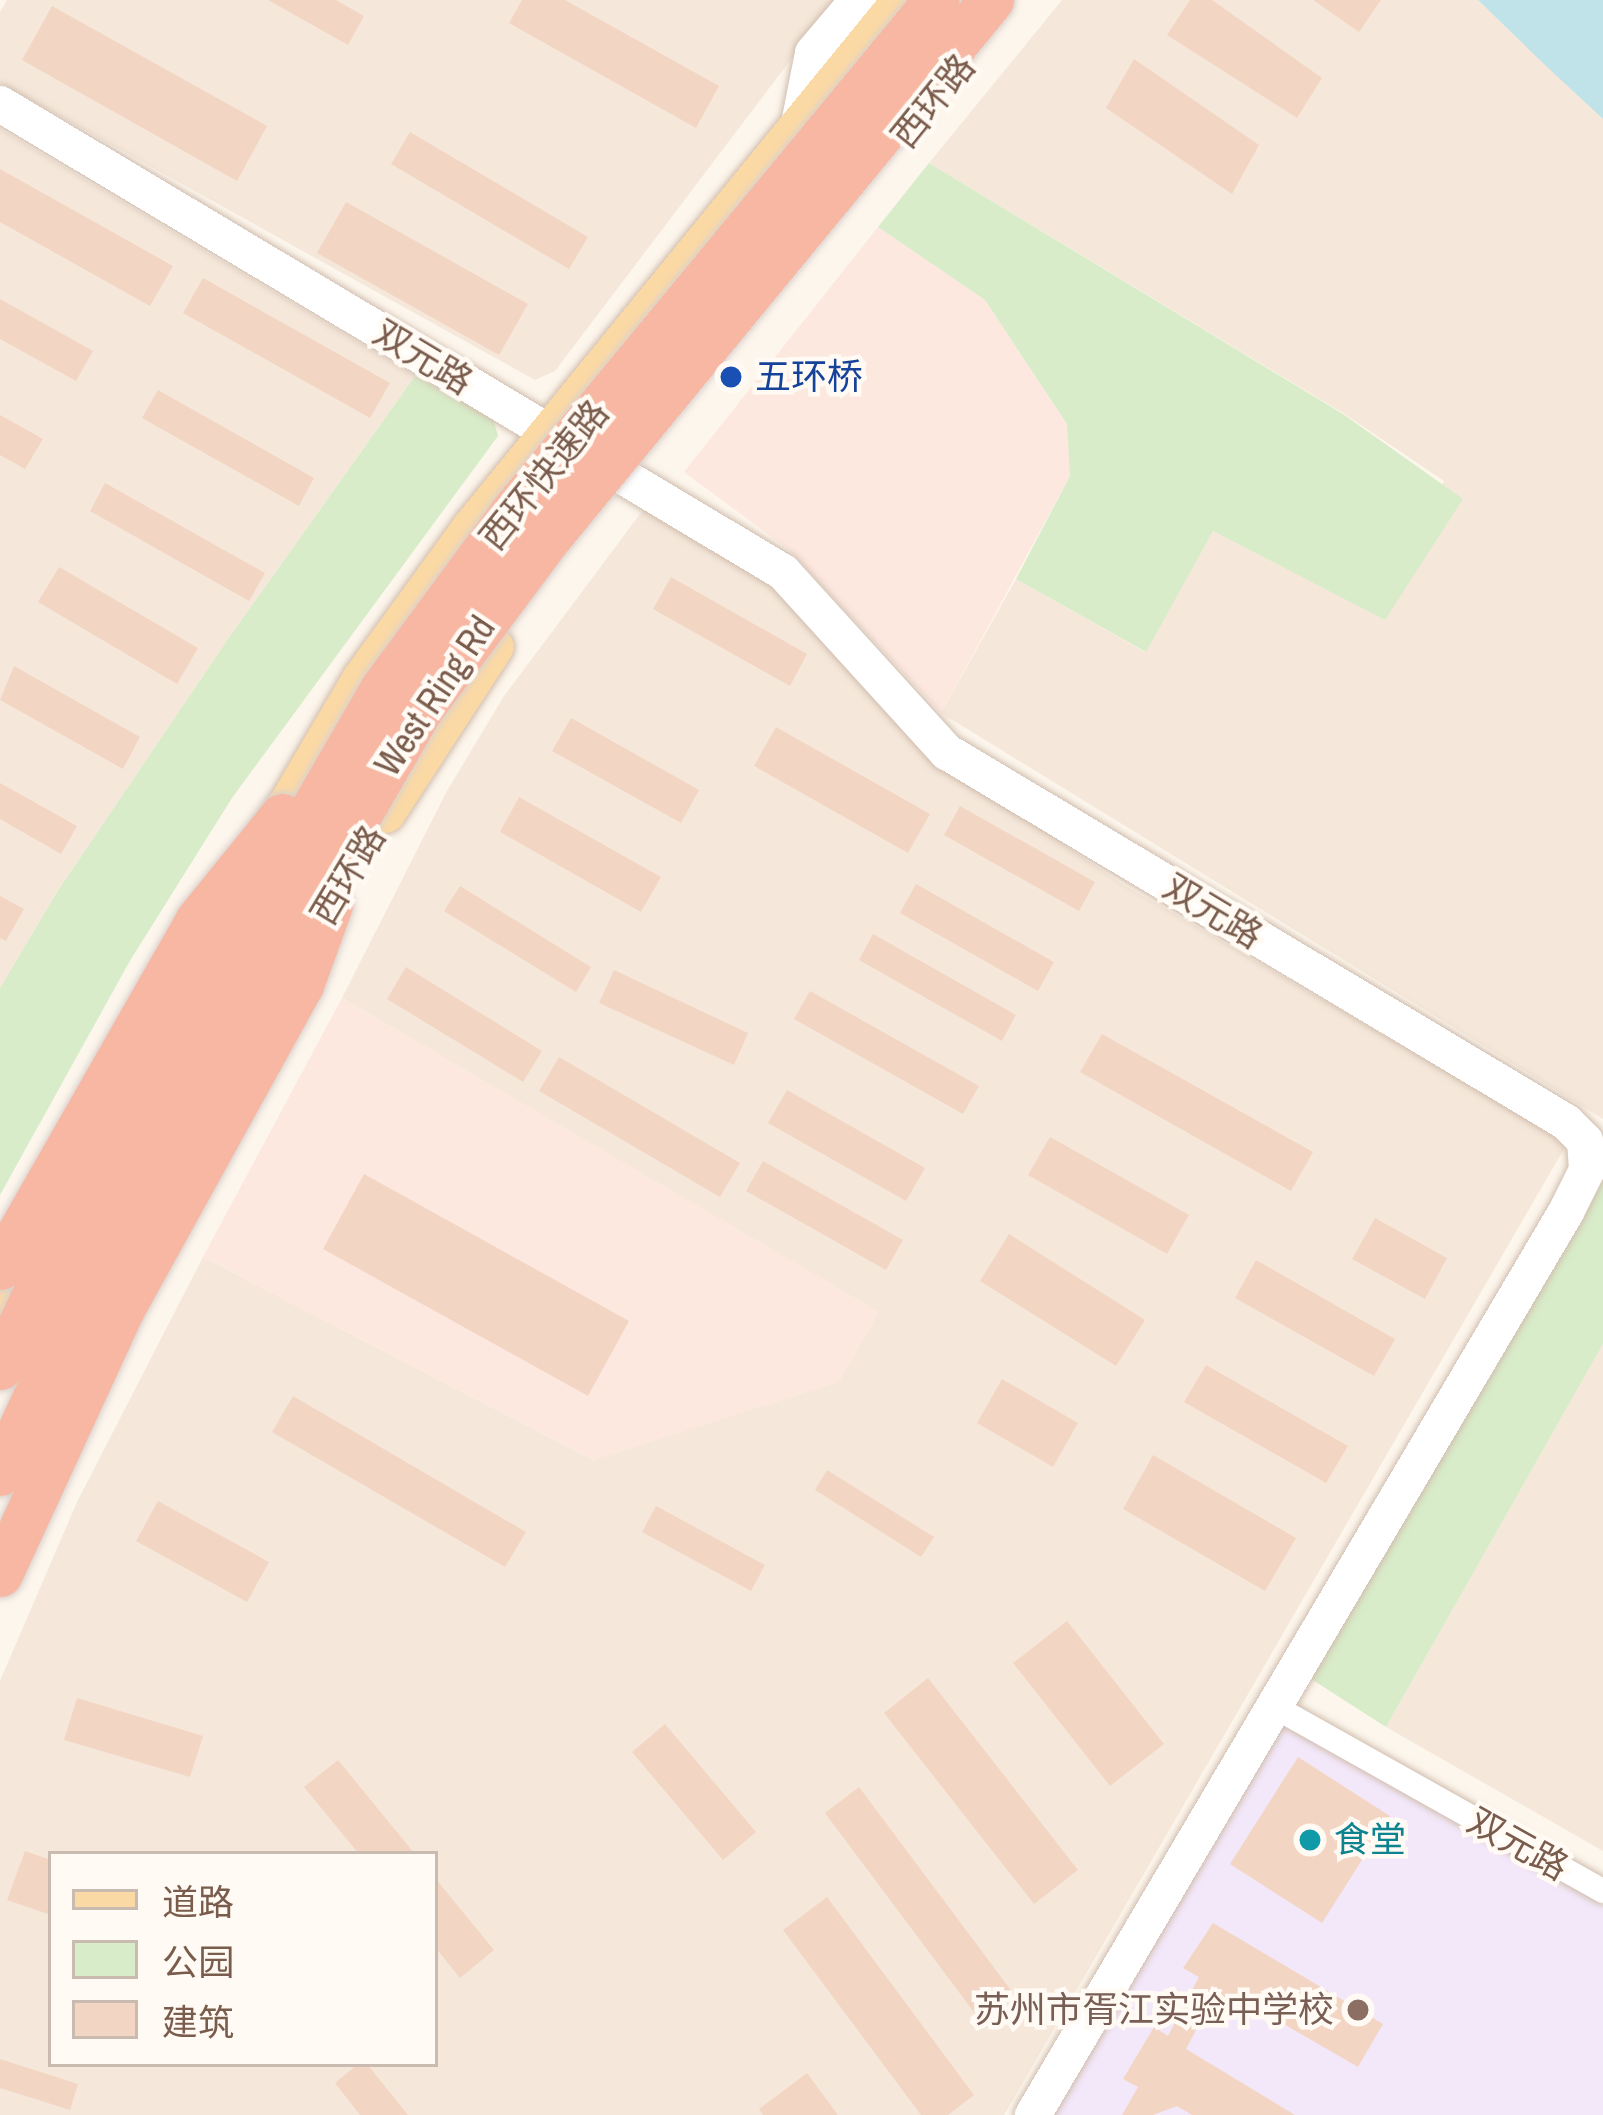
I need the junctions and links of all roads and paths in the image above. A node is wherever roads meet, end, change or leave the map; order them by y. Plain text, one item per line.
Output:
1 (858, 0) edge
2 (901, 0) edge
3 (936, 0) edge
4 (991, 0) edge
5 (1016, 0) edge
6 (0, 104) edge
7 (800, 124) junction
8 (548, 432) junction
9 (626, 475) junction
10 (368, 711) junction
11 (370, 791) junction
12 (0, 1268) edge
13 (0, 1308) edge
14 (0, 1367) edge
15 (6, 1480) edge
16 (0, 1531) edge
17 (0, 1574) edge
18 (1275, 1707) junction
19 (1603, 1891) edge
20 (1033, 2115) edge

1 - 7 street
2 - 7 main road
3 - 10 highway, 西环快速路, bridge
4 - 11 highway, West Ring Rd, bridge
5 - 9 main road, 西环路
6 - 8 street, 双元路
7 - 8 main road
8 - 9 street, 双元路
8 - 13 main road
9 - 15 main road, 西环路
9 - 18 street, 双元路
10 - 12 highway, bridge
10 - 14 highway, 西环快速路, bridge
11 - 15 highway, West Ring Rd, bridge
11 - 17 highway, bridge
15 - 16 main road, 西环路
18 - 19 street, 双元路
18 - 20 street

